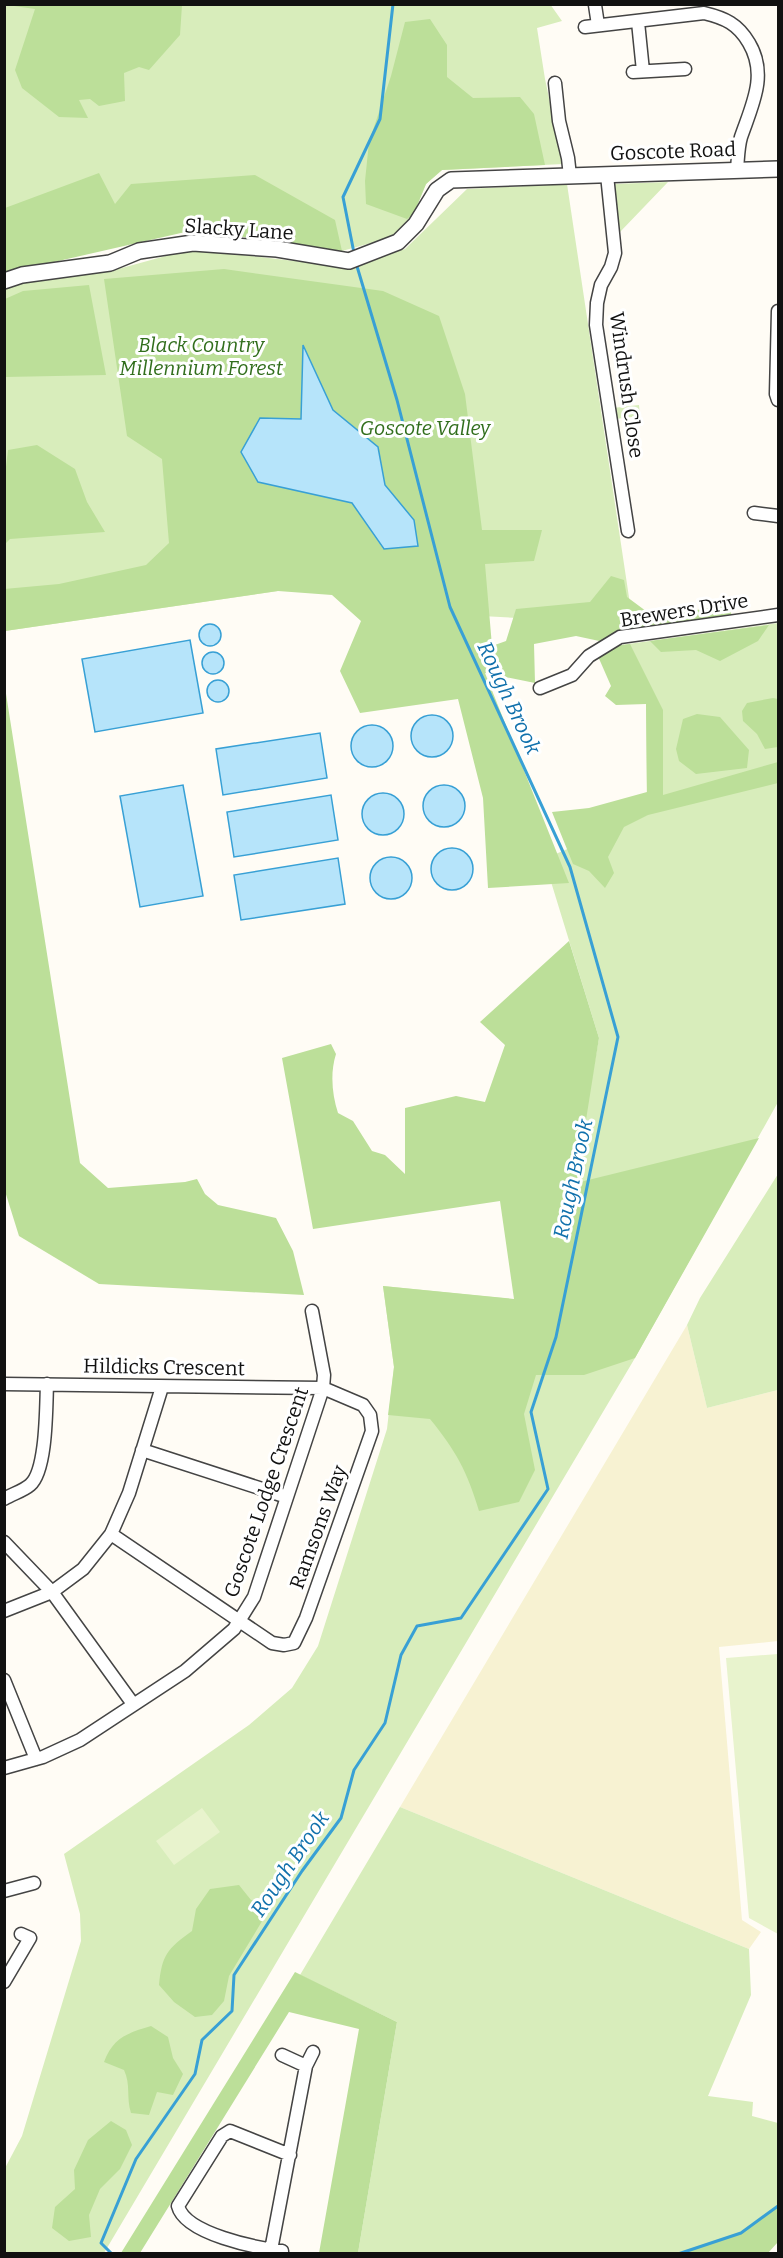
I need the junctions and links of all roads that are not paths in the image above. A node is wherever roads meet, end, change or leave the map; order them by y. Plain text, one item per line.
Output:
1 (596, 5) edge
2 (677, 10) edge
3 (638, 22) junction
4 (598, 25) junction
5 (585, 27) dead end
6 (685, 69) dead end
7 (555, 83) dead end
8 (737, 169) junction
9 (778, 170) edge
10 (607, 175) junction
11 (570, 176) junction
12 (367, 255) joint
13 (4, 281) edge
14 (778, 311) edge
15 (778, 400) edge
16 (754, 513) dead end
17 (778, 516) edge
18 (628, 531) dead end
19 (778, 615) edge
20 (540, 688) dead end
21 (312, 1311) dead end
22 (4, 1384) edge
23 (47, 1384) junction
24 (162, 1387) junction
25 (323, 1388) junction
26 (142, 1450) junction
27 (287, 1497) junction
28 (4, 1498) edge
29 (111, 1534) junction
30 (4, 1542) edge
31 (52, 1592) junction
32 (4, 1611) edge
33 (240, 1621) junction
34 (4, 1680) edge
35 (133, 1704) junction
36 (36, 1759) junction
37 (4, 1768) edge
38 (34, 1883) dead end
39 (4, 1891) edge
40 (21, 1934) dead end
41 (4, 1982) edge
42 (313, 2052) dead end
43 (282, 2055) dead end
44 (306, 2066) junction
45 (290, 2154) junction
46 (240, 2249) edge

1 - 4 street
2 - 3 street
2 - 8 street
3 - 4 street
3 - 6 street
4 - 5 street
7 - 11 street
8 - 9 street, Goscote Road
8 - 10 street, Goscote Road
10 - 11 street, Goscote Road
10 - 18 street, Windrush Close
11 - 12 street, Goscote Road
12 - 13 street, Slacky Lane
14 - 15 street
16 - 17 street
19 - 20 street, Brewers Drive
21 - 25 street, Goscote Lodge Crescent
22 - 23 street, Hildicks Crescent
23 - 24 street, Hildicks Crescent
23 - 28 street
24 - 25 street, Hildicks Crescent
24 - 26 street
25 - 27 street, Goscote Lodge Crescent
25 - 33 street, Ramsons Way
26 - 27 street
26 - 29 street
27 - 33 street, Goscote Lodge Crescent
29 - 31 street
29 - 33 street
30 - 31 street
31 - 32 street
31 - 35 street
33 - 35 street, Goscote Lodge Crescent
34 - 36 street
35 - 36 street, Goscote Lodge Crescent
36 - 37 street, Goscote Lodge Crescent
38 - 39 street
40 - 41 street
42 - 44 street
43 - 44 street
44 - 45 street
45 - 46 street
45 - 46 street

